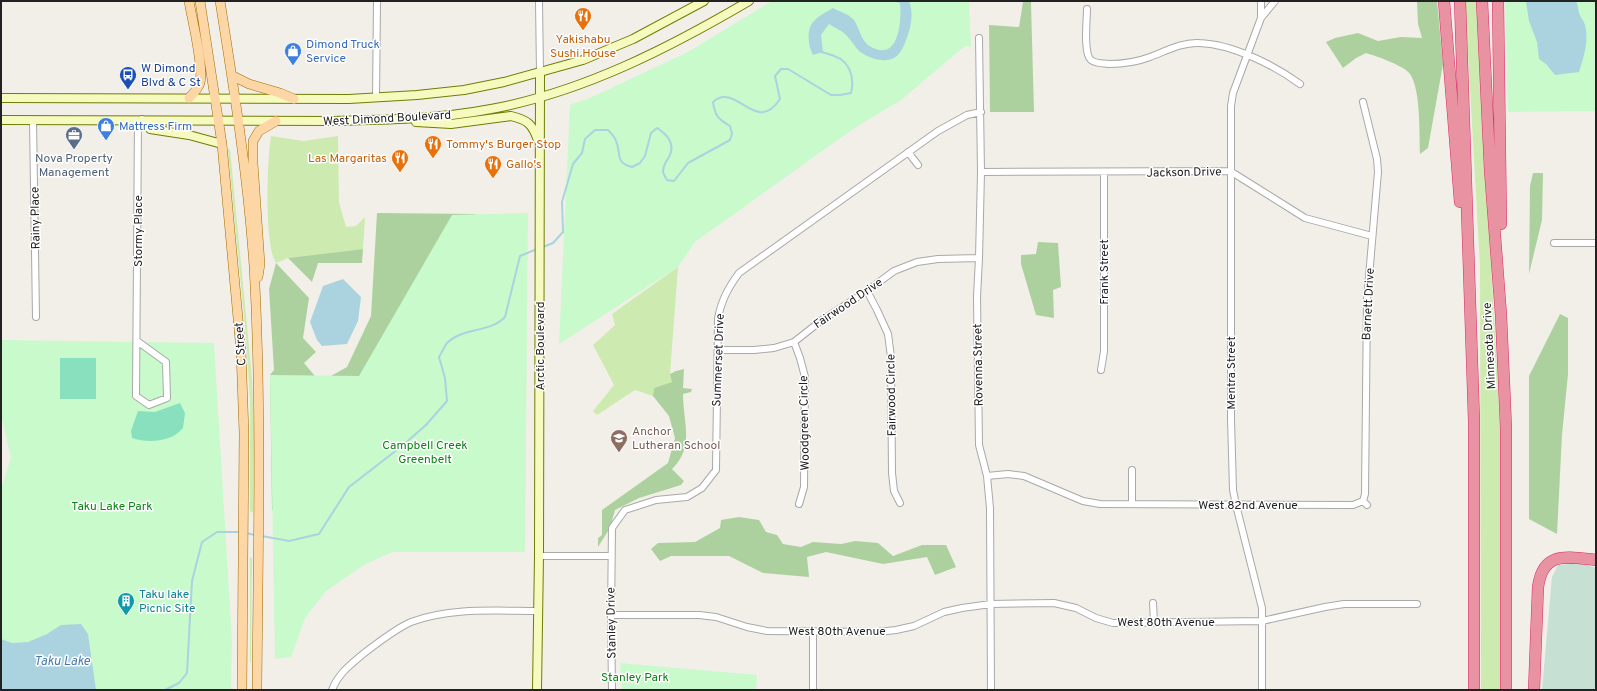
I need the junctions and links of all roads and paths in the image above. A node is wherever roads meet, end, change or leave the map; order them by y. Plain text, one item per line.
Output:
1 (189, 1) edge
2 (200, 1) edge
3 (220, 1) edge
4 (377, 1) edge
5 (539, 1) edge
6 (704, 1) edge
7 (749, 1) edge
8 (1261, 1) edge
9 (1275, 1) edge
10 (1444, 1) edge
11 (1460, 1) edge
12 (1482, 1) edge
13 (1498, 1) edge
14 (1087, 9) dead end
15 (1261, 18) junction
16 (979, 38) dead end
17 (1246, 55) junction
18 (540, 73) junction
19 (233, 76) junction
20 (1300, 84) dead end
21 (540, 97) junction
22 (1, 98) edge
23 (189, 98) junction
24 (215, 98) junction
25 (376, 98) junction
26 (235, 99) junction
27 (294, 99) junction
28 (1363, 102) dead end
29 (981, 112) junction
30 (1, 120) edge
31 (33, 120) junction
32 (140, 120) junction
33 (218, 120) junction
34 (389, 120) junction
35 (239, 121) junction
36 (276, 121) junction
37 (222, 144) junction
38 (540, 146) junction
39 (908, 152) junction
40 (918, 165) dead end
41 (1230, 171) junction
42 (981, 172) junction
43 (1104, 172) junction
44 (1372, 236) junction
45 (1554, 243) dead end
46 (1596, 243) edge
47 (979, 258) junction
48 (867, 292) junction
49 (255, 295) junction
50 (1501, 315) junction
51 (36, 317) dead end
52 (1471, 332) junction
53 (137, 341) junction
54 (794, 342) junction
55 (718, 350) junction
56 (1101, 370) dead end
57 (1132, 470) dead end
58 (987, 476) junction
59 (900, 503) dead end
60 (1365, 503) joint
61 (799, 504) dead end
62 (1132, 504) junction
63 (1236, 505) junction
64 (539, 556) junction
65 (611, 556) junction
66 (1596, 560) edge
67 (1153, 603) dead end
68 (990, 604) junction
69 (1417, 604) dead end
70 (538, 611) junction
71 (610, 615) junction
72 (1262, 621) junction
73 (1154, 622) junction
74 (813, 632) junction
75 (242, 690) edge
76 (257, 690) edge
77 (332, 690) edge
78 (537, 690) edge
79 (612, 690) edge
80 (813, 690) edge
81 (991, 690) edge
82 (1262, 690) edge
83 (1474, 690) edge
84 (1506, 690) edge
85 (1534, 690) edge

1 - 23 main road
2 - 24 main road, C Street
3 - 19 main road, C Street
4 - 25 street
5 - 18 street, Arctic Boulevard
6 - 18 main road, West Dimond Boulevard
7 - 21 main road, West Dimond Boulevard
8 - 15 street
9 - 15 street
10 - 52 highway
11 - 52 highway, Minnesota Drive
12 - 50 highway, Minnesota Drive
13 - 50 highway
14 - 17 street
15 - 17 street, Mentra Street
16 - 29 street, Rovenna Street
17 - 20 street
17 - 41 street, Mentra Street
18 - 21 main road, Arctic Boulevard
18 - 25 main road, West Dimond Boulevard
19 - 26 main road, C Street
19 - 27 main road
21 - 34 main road, West Dimond Boulevard
21 - 38 main road, Arctic Boulevard
22 - 23 main road, West Dimond Boulevard
23 - 24 main road, West Dimond Boulevard
24 - 26 main road, West Dimond Boulevard
24 - 33 main road, C Street
25 - 27 main road, West Dimond Boulevard
26 - 27 main road, West Dimond Boulevard
26 - 35 main road, C Street
28 - 44 street, Barnett Drive
29 - 39 street, Summerset Drive
29 - 42 street, Rovenna Street
30 - 31 main road, West Dimond Boulevard
31 - 32 main road, West Dimond Boulevard
31 - 51 street, Rainy Place
32 - 33 main road, West Dimond Boulevard
32 - 37 main road
32 - 53 street, Stormy Place
33 - 35 main road, West Dimond Boulevard
33 - 37 main road, C Street
34 - 36 main road, West Dimond Boulevard
34 - 38 main road
35 - 36 main road, West Dimond Boulevard
35 - 49 main road, C Street
36 - 49 main road
37 - 75 main road, C Street
38 - 64 main road, Arctic Boulevard
39 - 40 street
39 - 55 street, Summerset Drive
41 - 43 street, Jackson Drive
41 - 44 street, Jackson Drive
41 - 63 street, Mentra Street
42 - 43 street, Jackson Drive
42 - 47 street, Rovenna Street
43 - 56 street, Frank Street
44 - 60 street, Barnett Drive
45 - 46 street
47 - 48 street, Fairwood Drive
47 - 58 street, Rovenna Street
48 - 54 street, Fairwood Drive
48 - 59 street, Fairwood Circle
49 - 76 main road, C Street
50 - 84 highway, Minnesota Drive
52 - 83 highway, Minnesota Drive
53 - 53 street, Stormy Place
54 - 55 street, Fairwood Drive
54 - 61 street, Woodgreen Circle
55 - 65 street, Summerset Drive
57 - 62 street
58 - 62 street, West 82nd Avenue
58 - 68 street, Rovenna Street
60 - 63 street, West 82nd Avenue
62 - 63 street, West 82nd Avenue
63 - 72 street, Mentra Street
64 - 65 street
64 - 70 main road, Arctic Boulevard
65 - 71 street, Stanley Drive
66 - 85 highway
67 - 73 street
68 - 73 street, West 80th Avenue
68 - 74 street, West 80th Avenue
68 - 81 street, Rovenna Street
69 - 72 street, West 80th Avenue
70 - 77 street
70 - 78 main road, Arctic Boulevard
71 - 74 street, West 80th Avenue
71 - 79 street, Stanley Drive
72 - 73 street, West 80th Avenue
72 - 82 street, Mentra Street
74 - 80 street

